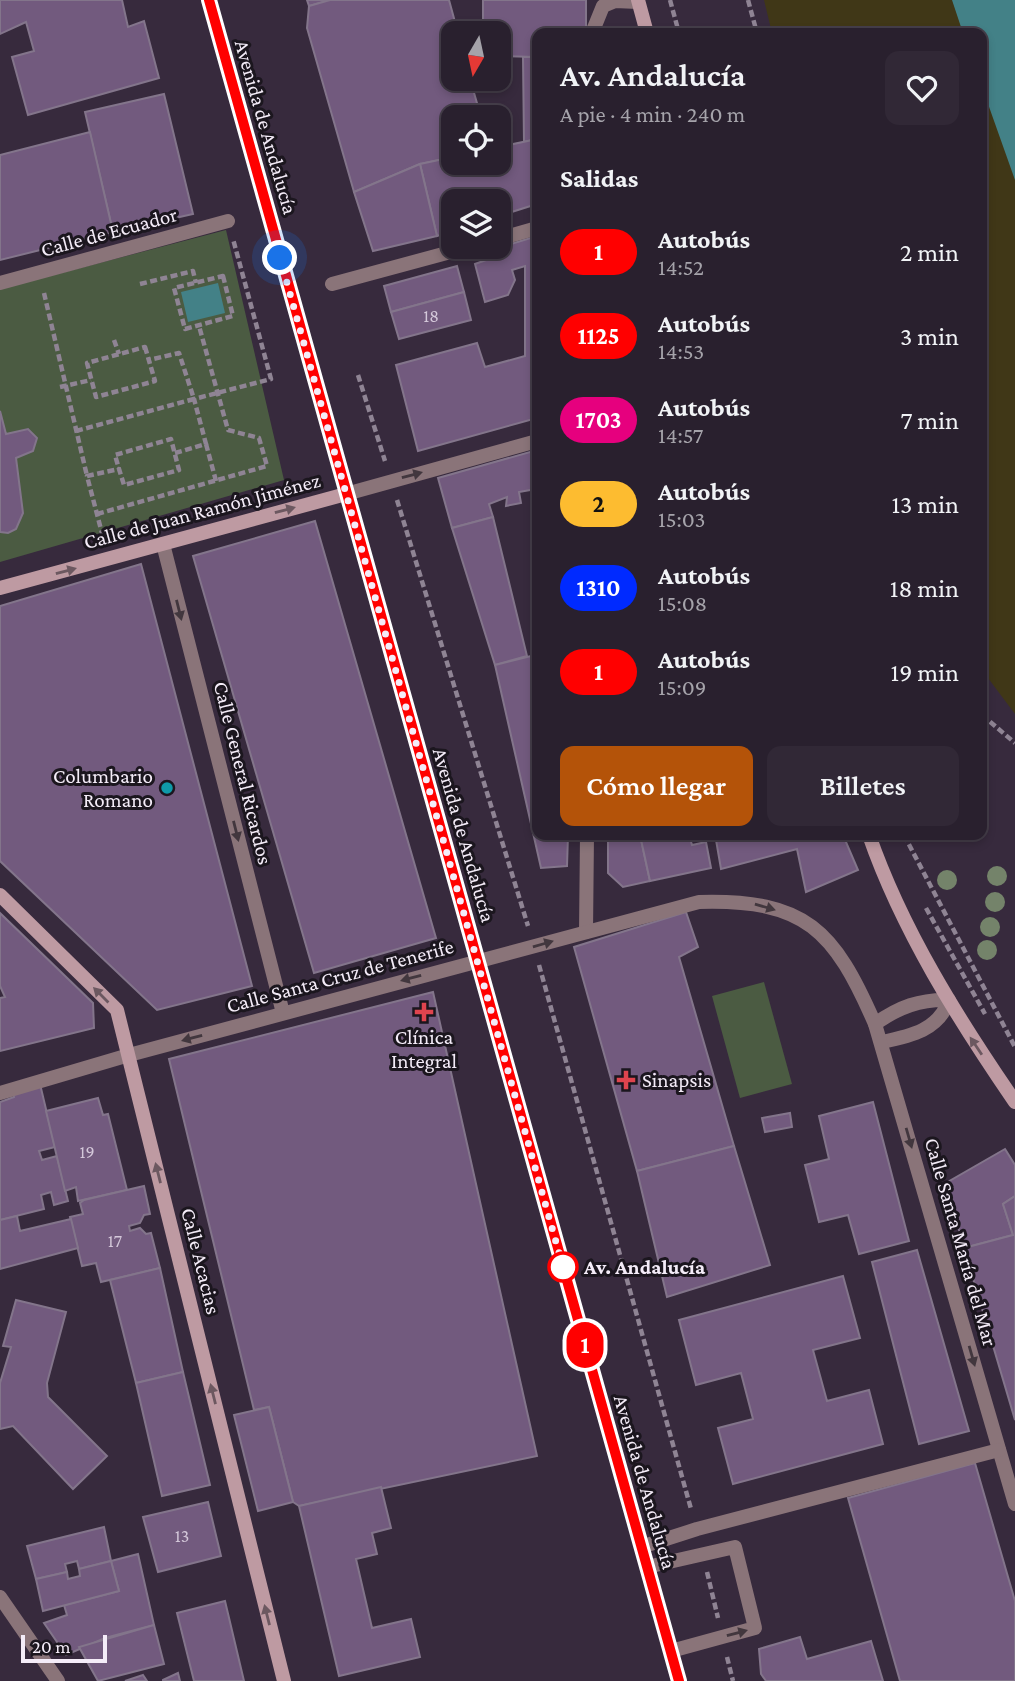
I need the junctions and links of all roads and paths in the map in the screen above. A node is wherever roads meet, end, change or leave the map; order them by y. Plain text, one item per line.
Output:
1 (209, 0) edge
2 (670, 0) edge
3 (748, 0) edge
4 (638, 1) edge
5 (594, 28) edge
6 (646, 28) edge
7 (678, 28) edge
8 (756, 28) edge
9 (229, 221) joint
10 (532, 229) edge
11 (511, 236) edge
12 (441, 255) edge
13 (196, 283) junction
14 (0, 284) edge
15 (140, 284) dead end
16 (332, 284) dead end
17 (43, 292) dead end
18 (199, 326) junction
19 (114, 341) dead end
20 (118, 354) junction
21 (149, 360) junction
22 (358, 375) dead end
23 (91, 380) junction
24 (62, 386) junction
25 (218, 393) junction
26 (194, 399) junction
27 (76, 431) junction
28 (532, 442) edge
29 (206, 444) junction
30 (175, 453) junction
31 (119, 469) junction
32 (87, 476) junction
33 (216, 481) junction
34 (391, 481) junction
35 (346, 494) junction
36 (97, 514) junction
37 (103, 537) dead end
38 (163, 544) junction
39 (0, 588) edge
40 (987, 719) edge
41 (1015, 743) edge
42 (587, 840) edge
43 (871, 840) edge
44 (907, 840) edge
45 (0, 895) edge
46 (920, 898) dead end
47 (586, 932) junction
48 (534, 946) junction
49 (477, 961) junction
50 (949, 1000) junction
51 (283, 1013) junction
52 (988, 1018) dead end
53 (875, 1024) junction
54 (882, 1042) junction
55 (1015, 1047) edge
56 (129, 1055) junction
57 (890, 1073) joint
58 (0, 1093) edge
59 (1015, 1102) edge
60 (999, 1450) junction
61 (1015, 1504) edge
62 (697, 1529) junction
63 (641, 1547) junction
64 (703, 1554) junction
65 (647, 1567) junction
66 (0, 1597) edge
67 (723, 1637) junction
68 (671, 1651) junction
69 (58, 1681) edge
70 (284, 1681) edge
71 (679, 1681) edge
72 (733, 1681) edge

1 - 35 main road, Avenida de Andalucía
2 - 7 path
3 - 8 path
4 - 5 street
4 - 6 main road
9 - 14 street, Calle de Ecuador
9 - 25 path
10 - 11 street
12 - 16 street
13 - 15 path
13 - 18 path
13 - 18 path
17 - 24 path
18 - 25 path
19 - 20 path
20 - 21 path
20 - 23 path
21 - 23 path
21 - 26 path
22 - 34 path
23 - 24 path
24 - 27 path
25 - 26 path
25 - 33 path
26 - 27 path
26 - 29 path
27 - 32 path
34 -> 28 street, Calle de Juan Ramón Jiménez
29 - 30 path
29 - 33 path
30 - 31 path
30 - 31 path
31 - 32 path
32 - 36 path
33 - 36 path
34 - 35 street, Calle de Juan Ramón Jiménez
34 - 48 path
38 -> 35 main road, Calle de Juan Ramón Jiménez
35 - 49 main road, Avenida de Andalucía
36 - 37 path
39 -> 38 main road, Calle de Juan Ramón Jiménez
38 -> 51 street, Calle General Ricardos
40 - 41 path
42 - 47 street
43 - 50 main road
44 - 55 path
56 -> 45 main road, Calle Acacias
46 - 52 path
48 -> 47 street, Calle Santa Cruz de Tenerife
47 -> 53 street, Calle Santa Cruz de Tenerife
48 - 49 street, Calle Santa Cruz de Tenerife
48 - 62 path
49 -> 51 street, Calle Santa Cruz de Tenerife
49 - 63 main road, Avenida de Andalucía
50 - 53 street
50 - 54 street
59 -> 50 main road
51 -> 56 street, Calle Santa Cruz de Tenerife
53 - 54 street, Calle Santa Cruz de Tenerife
54 - 57 street, Calle Santa Cruz de Tenerife
56 - 58 street, Calle Santa Cruz de Tenerife
70 -> 56 main road, Calle Acacias
57 -> 60 street, Calle Santa María del Mar
60 - 61 street, Calle Santa María del Mar
60 - 62 street
62 - 63 street
63 - 65 main road, Avenida de Andalucía
64 - 65 street
64 - 67 path
67 -> 64 street
65 - 68 main road, Avenida de Andalucía
66 - 69 street
67 - 68 street
67 - 72 path
68 - 71 main road, Avenida de Andalucía

